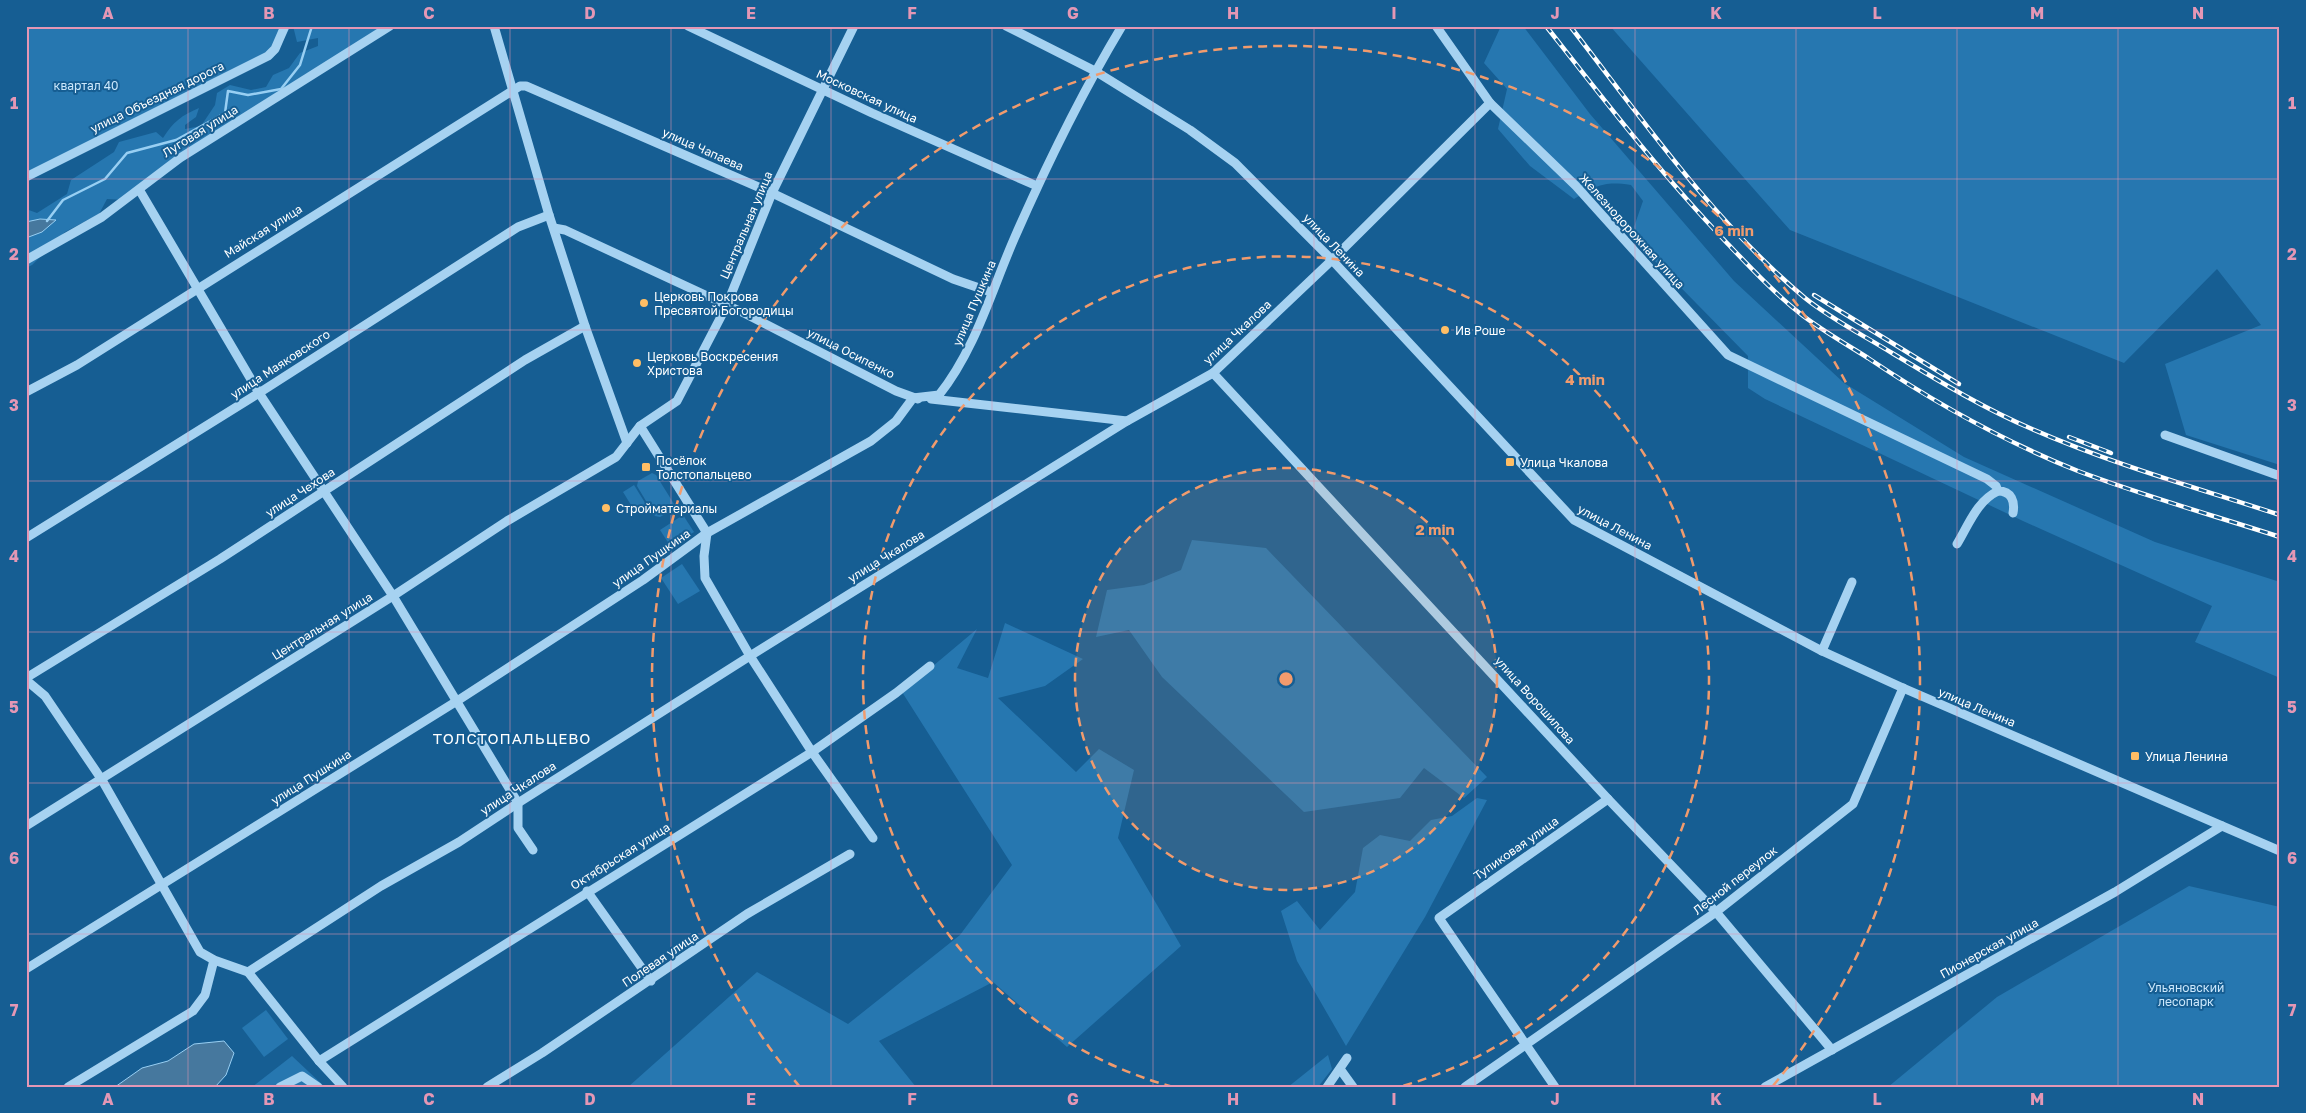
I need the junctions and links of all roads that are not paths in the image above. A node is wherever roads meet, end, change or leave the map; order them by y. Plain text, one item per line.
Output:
1 (286, 26) edge
2 (390, 26) edge
3 (494, 26) edge
4 (688, 26) edge
5 (854, 26) edge
6 (1006, 26) edge
7 (1122, 26) edge
8 (1436, 26) edge
9 (1095, 71) junction
10 (512, 88) junction
11 (822, 88) junction
12 (1490, 103) junction
13 (26, 177) edge
14 (1037, 186) junction
15 (140, 191) junction
16 (772, 193) junction
17 (549, 214) junction
18 (554, 228) junction
19 (26, 260) edge
20 (1332, 260) junction
21 (197, 288) junction
22 (991, 292) junction
23 (726, 306) junction
24 (585, 326) junction
25 (1213, 373) junction
26 (26, 392) edge
27 (259, 393) junction
28 (913, 398) junction
29 (1127, 421) junction
30 (640, 426) junction
31 (2165, 436) dead end
32 (627, 443) junction
33 (2280, 476) edge
34 (1998, 491) junction
35 (323, 492) junction
36 (2013, 514) dead end
37 (707, 533) junction
38 (26, 538) edge
39 (1957, 544) dead end
40 (1852, 582) dead end
41 (392, 596) junction
42 (1822, 651) junction
43 (750, 656) junction
44 (930, 666) dead end
45 (26, 679) edge
46 (1903, 688) junction
47 (457, 701) junction
48 (812, 752) junction
49 (102, 780) junction
50 (1608, 799) junction
51 (518, 803) junction
52 (26, 826) edge
53 (2222, 826) junction
54 (873, 838) dead end
55 (532, 850) dead end
56 (2280, 851) edge
57 (850, 854) dead end
58 (161, 885) junction
59 (587, 891) junction
60 (1716, 912) junction
61 (214, 960) junction
62 (26, 969) edge
63 (248, 972) junction
64 (651, 981) junction
65 (1526, 1044) junction
66 (1832, 1050) junction
67 (1347, 1058) dead end
68 (318, 1061) junction
69 (1340, 1069) junction
70 (68, 1087) edge
71 (280, 1087) edge
72 (318, 1087) edge
73 (343, 1087) edge
74 (486, 1087) edge
75 (1327, 1087) edge
76 (1353, 1087) edge
77 (1465, 1087) edge
78 (1555, 1087) edge
79 (1766, 1087) edge

1 - 13 street, улица Объездная дорога
2 - 15 street, Луговая улица
3 - 10 street
4 - 11 street, Московская улица
5 - 11 street, Центральная улица
6 - 9 street, улица Ленина
7 - 9 street, улица Пушкина
8 - 12 street, Железнодорожная улица
9 - 14 street, улица Пушкина
9 - 20 street, улица Ленина
10 - 16 street, улица Чапаева
10 - 17 street
10 - 21 street, Майская улица
11 - 14 street, Московская улица
11 - 16 street, Центральная улица
12 - 20 street, улица Чкалова
12 - 34 street, Железнодорожная улица
14 - 22 street, улица Пушкина
15 - 19 street, Луговая улица
15 - 21 street
16 - 22 street, улица Чапаева
16 - 23 street, Центральная улица
17 - 18 street
17 - 27 street, улица Маяковского
18 - 23 street, улица Осипенко
18 - 24 street
20 - 25 street, улица Чкалова
20 - 42 street, улица Ленина
21 - 26 street, Майская улица
21 - 27 street
22 - 28 street, улица Пушкина
23 - 28 street, улица Осипенко
23 - 30 street, Центральная улица
24 - 32 street
24 - 35 street, улица Чехова
25 - 29 street, улица Чкалова
25 - 50 street, улица Ворошилова
27 - 35 street
27 - 38 street, улица Маяковского
28 - 29 street, улица Осипенко
28 - 37 street, улица Пушкина
29 - 43 street, улица Чкалова
30 - 32 street, Центральная улица
30 - 37 street
31 - 33 street
32 - 41 street, Центральная улица
34 - 36 street, Железнодорожная улица
34 - 39 street
35 - 41 street
35 - 45 street, улица Чехова
37 - 43 street
37 - 47 street, улица Пушкина
40 - 42 street
41 - 47 street
41 - 49 street, Центральная улица
42 - 46 street, улица Ленина
43 - 48 street
43 - 51 street, улица Чкалова
44 - 48 street, Октябрьская улица
45 - 49 street
46 - 53 street, улица Ленина
46 - 60 street, Лесной переулок
47 - 51 street
47 - 58 street, улица Пушкина
48 - 54 street
48 - 59 street, Октябрьская улица
49 - 52 street, Центральная улица
49 - 58 street
50 - 60 street, улица Ворошилова
50 - 65 street, Тупиковая улица
51 - 55 street
51 - 63 street, улица Чкалова
53 - 56 street, улица Ленина
53 - 66 street, Пионерская улица
57 - 64 street, Полевая улица
58 - 61 street
58 - 62 street, улица Пушкина
59 - 64 street
59 - 68 street, Октябрьская улица
60 - 65 street, Лесной переулок
60 - 66 street, улица Ворошилова
61 - 63 street
61 - 70 street
63 - 68 street
64 - 74 street, Полевая улица
65 - 77 street, Лесной переулок
65 - 78 street
66 - 79 street, Пионерская улица
67 - 69 street
68 - 73 street
69 - 75 street
69 - 76 street
71 - 72 street

